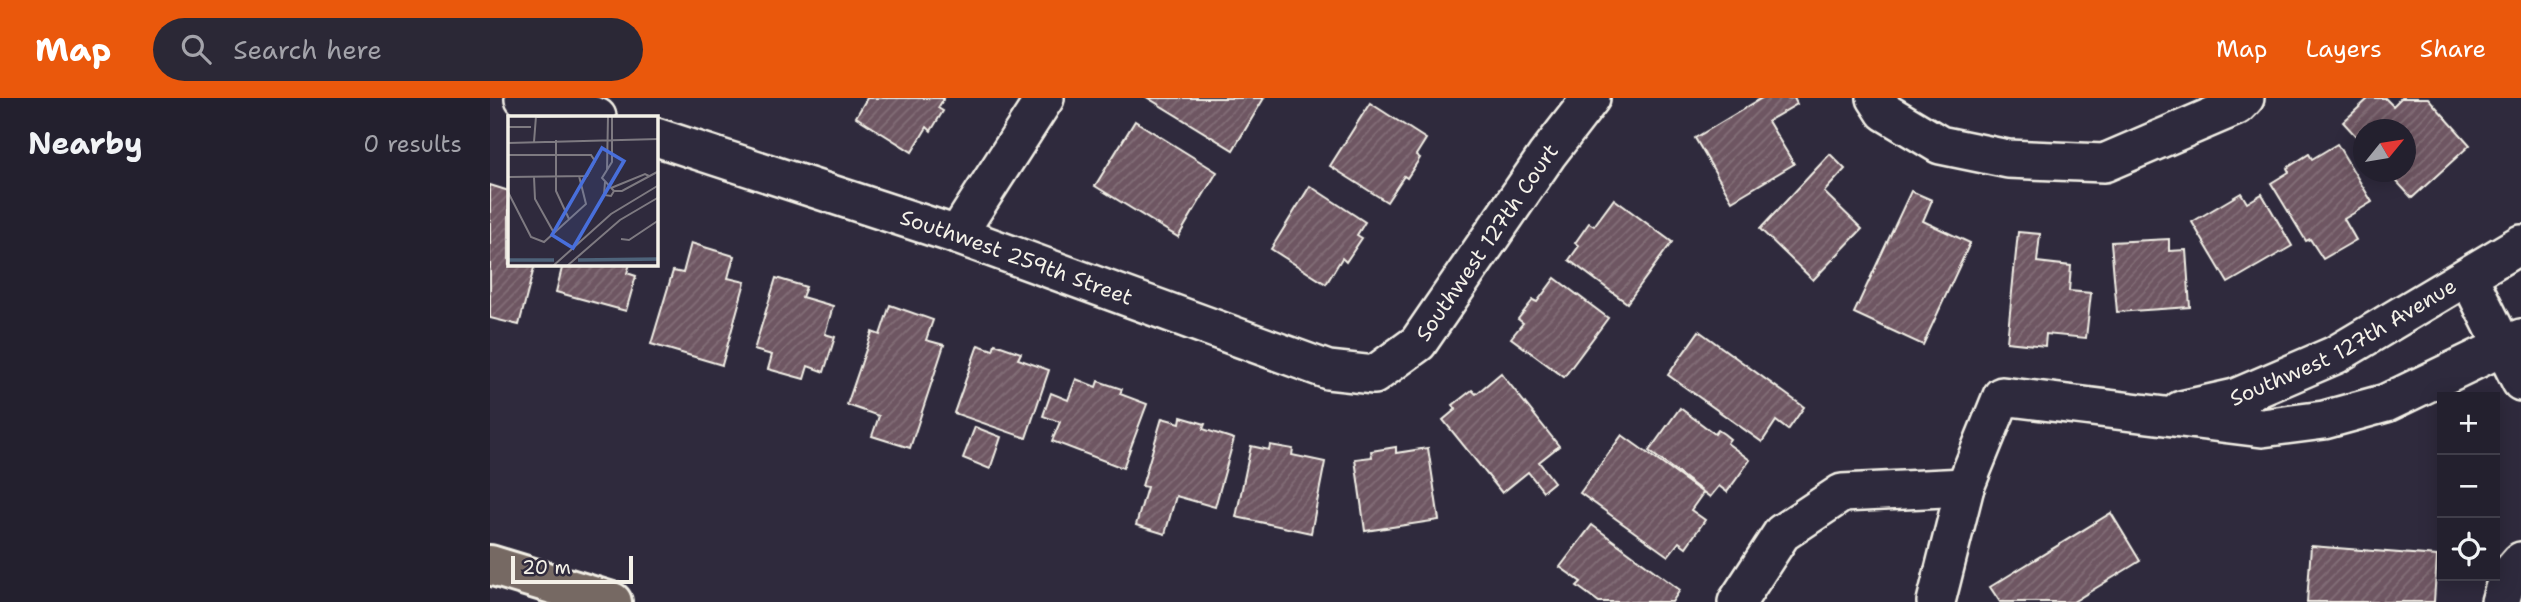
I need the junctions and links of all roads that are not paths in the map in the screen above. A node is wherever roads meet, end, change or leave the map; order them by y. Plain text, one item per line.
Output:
1 (1045, 98) edge
2 (1591, 98) edge
3 (1877, 98) edge
4 (2245, 98) edge
5 (543, 99) edge
6 (594, 116) edge
7 (658, 137) edge
8 (957, 235) junction
9 (2521, 244) edge
10 (2468, 276) junction
11 (2512, 343) edge
12 (1374, 375) joint
13 (2521, 382) edge
14 (2155, 416) junction
15 (1965, 488) junction
16 (2521, 561) edge
17 (490, 565) edge
18 (612, 602) edge
19 (1737, 602) edge
20 (1936, 602) edge
21 (2500, 602) edge

1 - 8 street
2 - 12 street, Southwest 127th Court
3 - 4 street
5 - 6 street
7 - 8 street, Southwest 259th Street
8 - 12 street, Southwest 259th Street
9 - 10 street, Southwest 127th Avenue
10 - 11 street
10 - 14 street, Southwest 127th Avenue
11 - 13 street
11 - 14 street, Southwest 127th Avenue
14 - 15 street, Southwest 127th Avenue
15 - 19 street
15 - 20 street
16 - 21 street
17 - 18 highway

